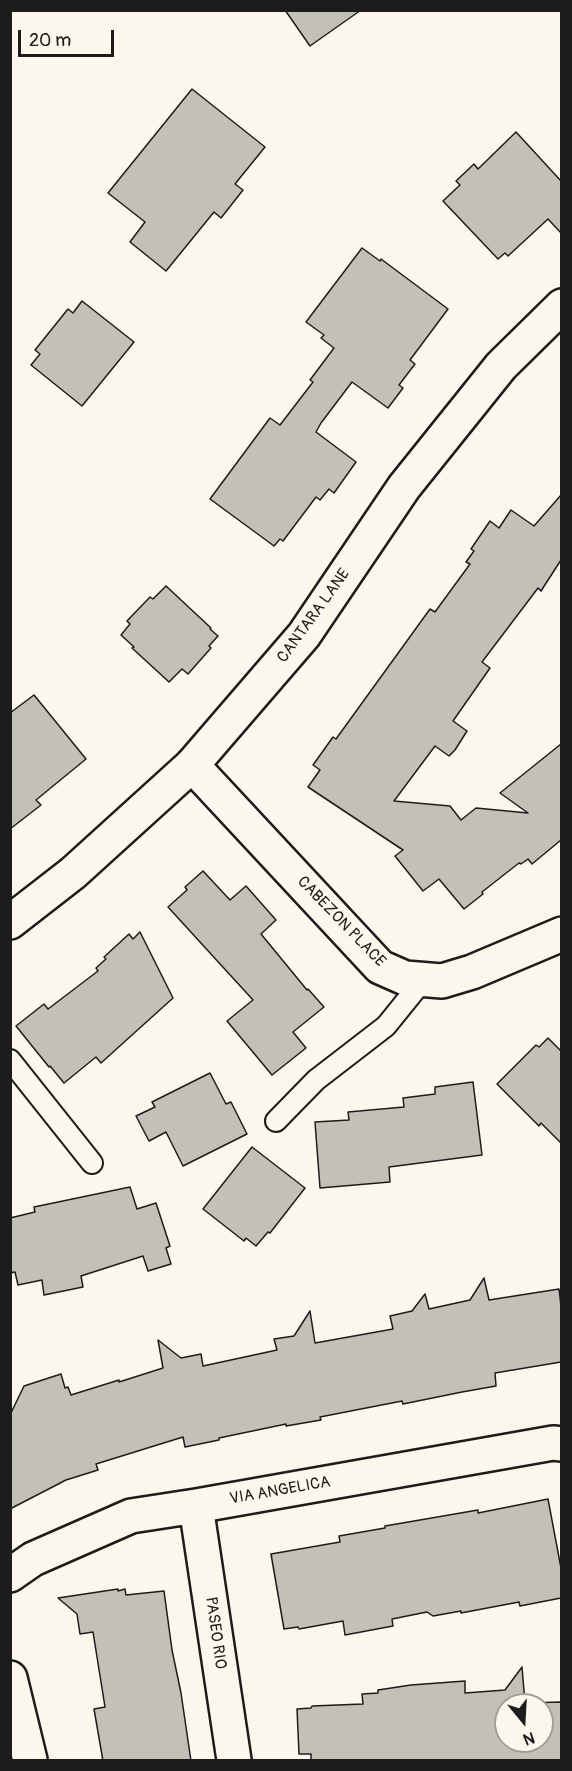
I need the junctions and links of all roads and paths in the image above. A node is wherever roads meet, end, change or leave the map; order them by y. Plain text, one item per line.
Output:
1 (561, 306) edge
2 (192, 765) junction
3 (10, 922) edge
4 (561, 934) edge
5 (424, 979) junction
6 (10, 1059) edge
7 (276, 1121) dead end
8 (92, 1163) dead end
9 (561, 1444) edge
10 (196, 1506) junction
11 (10, 1575) edge
12 (10, 1678) edge
13 (30, 1761) edge
14 (234, 1761) edge

1 - 2 street, CANTARA LANE
2 - 3 street, CANTARA LANE
2 - 5 street, CABEZON PLACE
4 - 5 street, CABEZON PLACE
5 - 7 lane
6 - 8 lane
9 - 10 street, VIA ANGELICA
10 - 11 street, VIA ANGELICA
10 - 14 street, PASEO RIO
12 - 13 street

